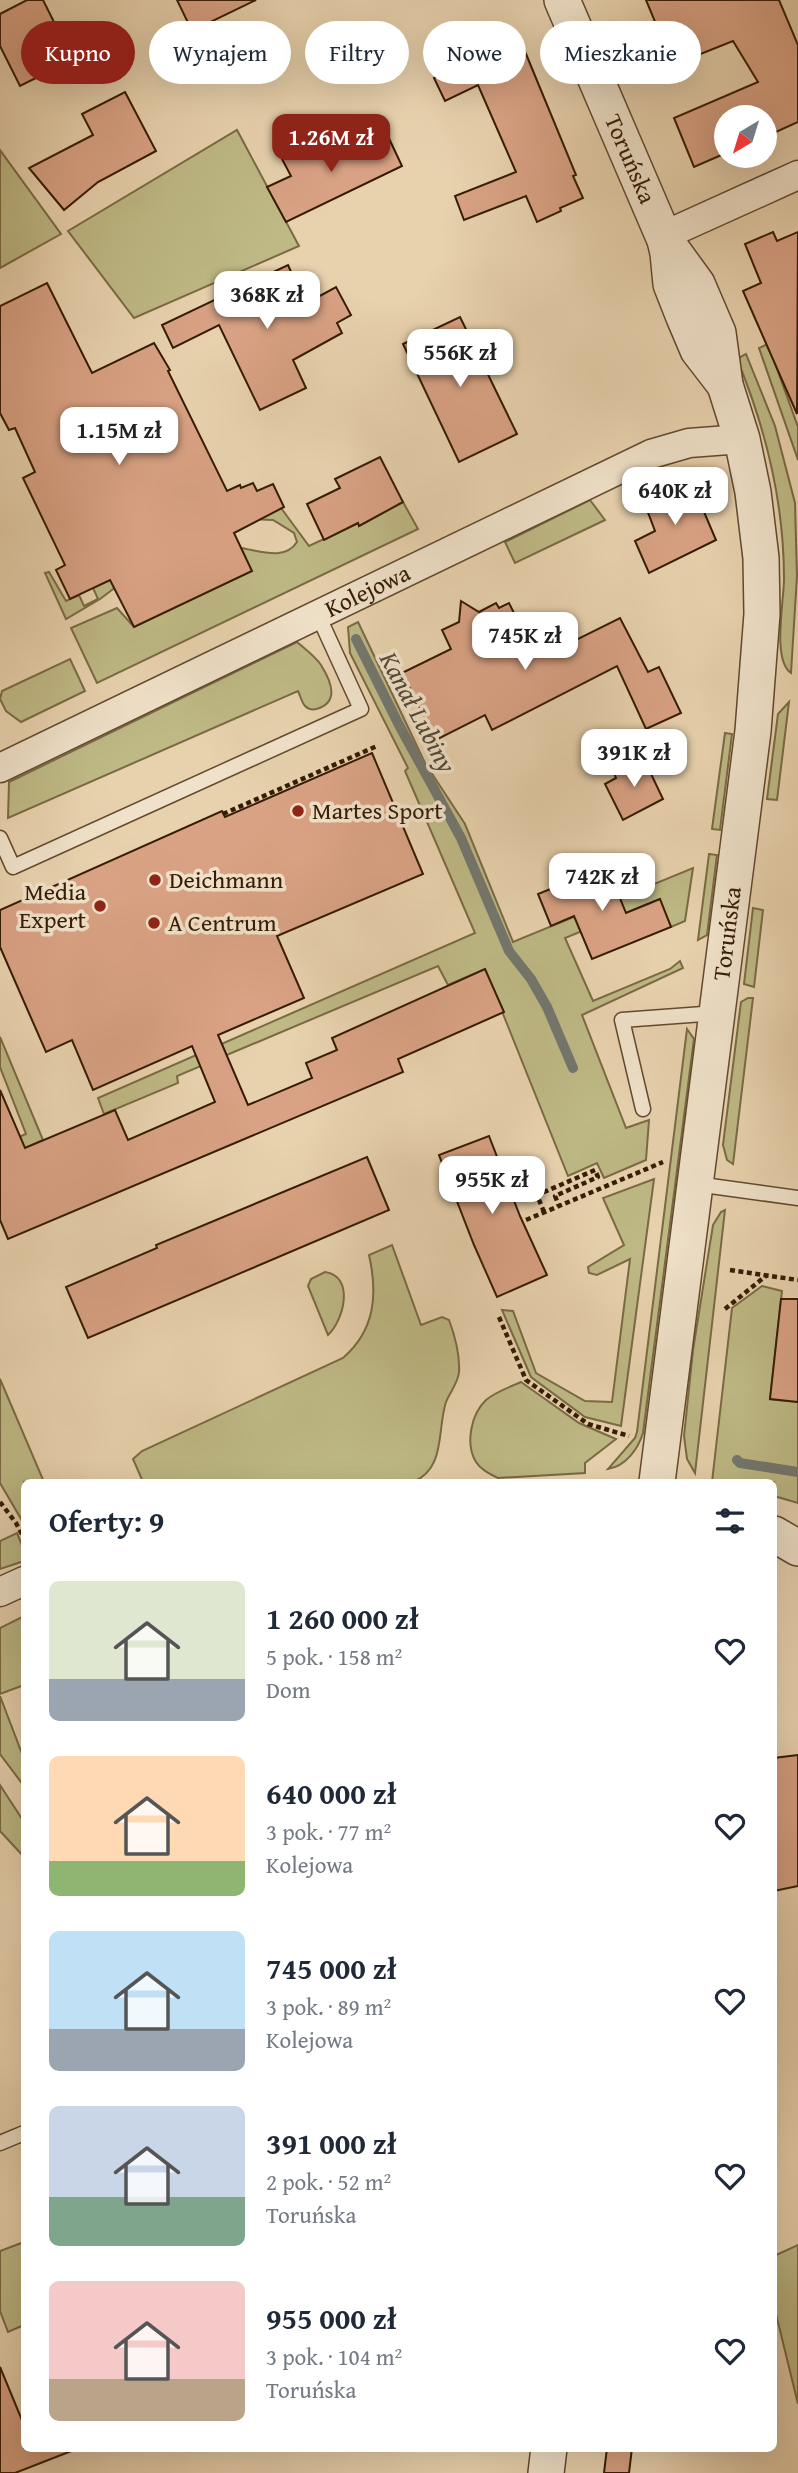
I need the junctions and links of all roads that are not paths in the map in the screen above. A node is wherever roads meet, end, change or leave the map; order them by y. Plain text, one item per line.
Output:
1 (562, 0) edge
2 (798, 175) edge
3 (664, 238) junction
4 (742, 439) junction
5 (318, 615) junction
6 (3, 758) edge
7 (0, 838) edge
8 (718, 1013) junction
9 (643, 1109) dead end
10 (696, 1184) junction
11 (798, 1198) edge
12 (657, 1479) edge
13 (777, 1536) edge
14 (798, 1548) edge
15 (21, 1582) edge
16 (0, 1592) edge
17 (21, 2134) edge
18 (0, 2143) edge
19 (549, 2452) edge
20 (546, 2473) edge

1 - 3 street, Toruńska
2 - 3 street
3 - 4 street, Toruńska
4 - 5 street, Kolejowa
4 - 8 street, Toruńska
5 - 6 street, Kolejowa
5 - 7 lane
8 - 9 lane
8 - 10 street, Toruńska
10 - 11 lane
10 - 12 street, Toruńska
13 - 14 street
15 - 16 street
17 - 18 lane
19 - 20 street

